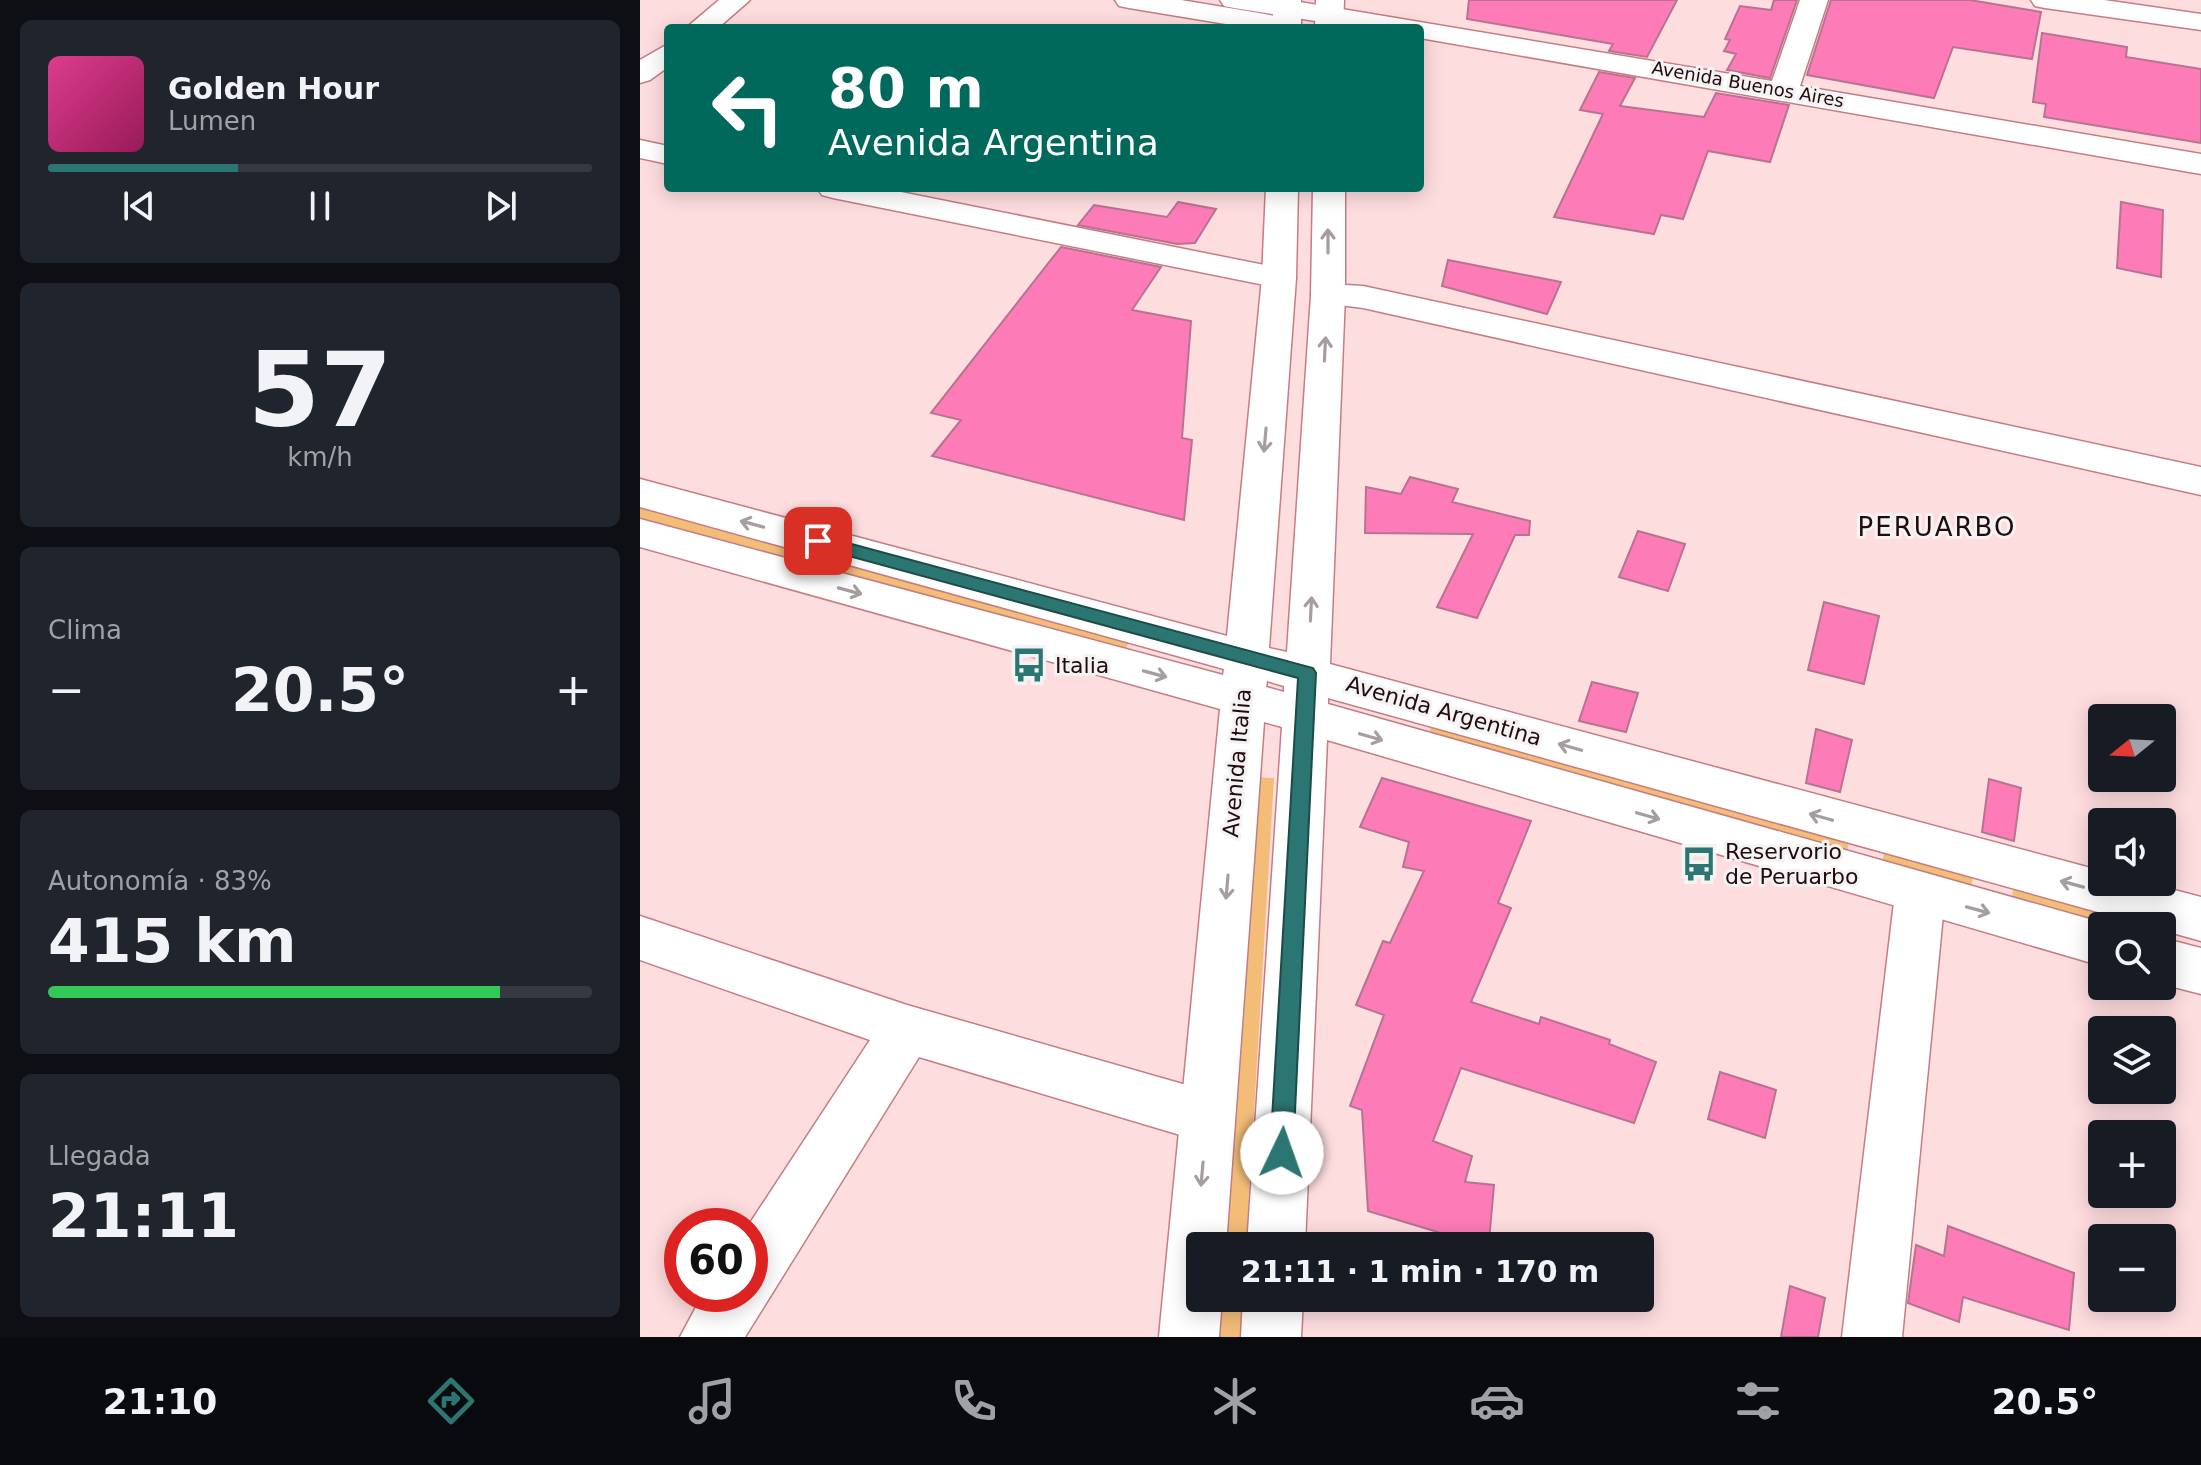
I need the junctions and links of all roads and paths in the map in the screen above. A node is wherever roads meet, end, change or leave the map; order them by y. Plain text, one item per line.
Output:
1 (736, 0) edge
2 (1129, 0) edge
3 (1234, 0) edge
4 (1814, 0) edge
5 (2045, 0) edge
6 (1329, 15) edge
7 (1289, 18) edge
8 (2201, 22) edge
9 (705, 24) edge
10 (1387, 24) edge
11 (1429, 33) edge
12 (664, 56) edge
13 (640, 74) edge
14 (1784, 90) junction
15 (2076, 142) junction
16 (640, 149) edge
17 (664, 154) edge
18 (2201, 164) edge
19 (2201, 190) edge
20 (853, 192) edge
21 (1282, 192) edge
22 (1329, 192) edge
23 (1279, 278) junction
24 (1328, 295) junction
25 (2201, 481) edge
26 (640, 493) edge
27 (640, 533) edge
28 (1244, 677) junction
29 (1306, 696) junction
30 (1920, 894) junction
31 (2201, 919) edge
32 (640, 938) edge
33 (2088, 940) edge
34 (2176, 965) edge
35 (2201, 971) edge
36 (907, 1029) junction
37 (1207, 1117) junction
38 (1277, 1232) edge
39 (768, 1247) edge
40 (726, 1312) edge
41 (1272, 1312) edge
42 (710, 1337) edge
43 (1189, 1337) edge
44 (1271, 1337) edge
45 (1872, 1337) edge

1 - 9 main road
2 - 7 main road
3 - 7 main road
4 - 14 main road
5 - 8 main road
6 - 7 main road
6 - 10 main road
11 - 14 main road, Avenida Buenos Aires
12 - 13 main road
14 - 15 main road, Avenida Buenos Aires
15 - 18 main road, Avenida Buenos Aires
15 - 19 main road, Avenida Buenos Aires
16 - 17 main road
20 - 23 main road
21 - 23 main road, Avenida Italia
24 -> 22 main road
23 -> 28 main road, Avenida Italia
24 - 25 main road
29 -> 24 main road
28 -> 26 main road, Avenida Argentina
27 -> 28 main road, Avenida Argentina
28 - 29 main road, Avenida Argentina
28 -> 37 main road, Avenida Italia
29 -> 30 main road, Avenida Argentina
31 -> 29 main road, Avenida Argentina
29 - 38 main road
30 -> 33 main road, Avenida Argentina
30 - 45 main road
32 - 36 main road
34 - 35 main road
36 - 37 main road
36 - 39 main road
37 -> 43 main road, Avenida Italia
40 - 42 main road
41 - 44 main road

